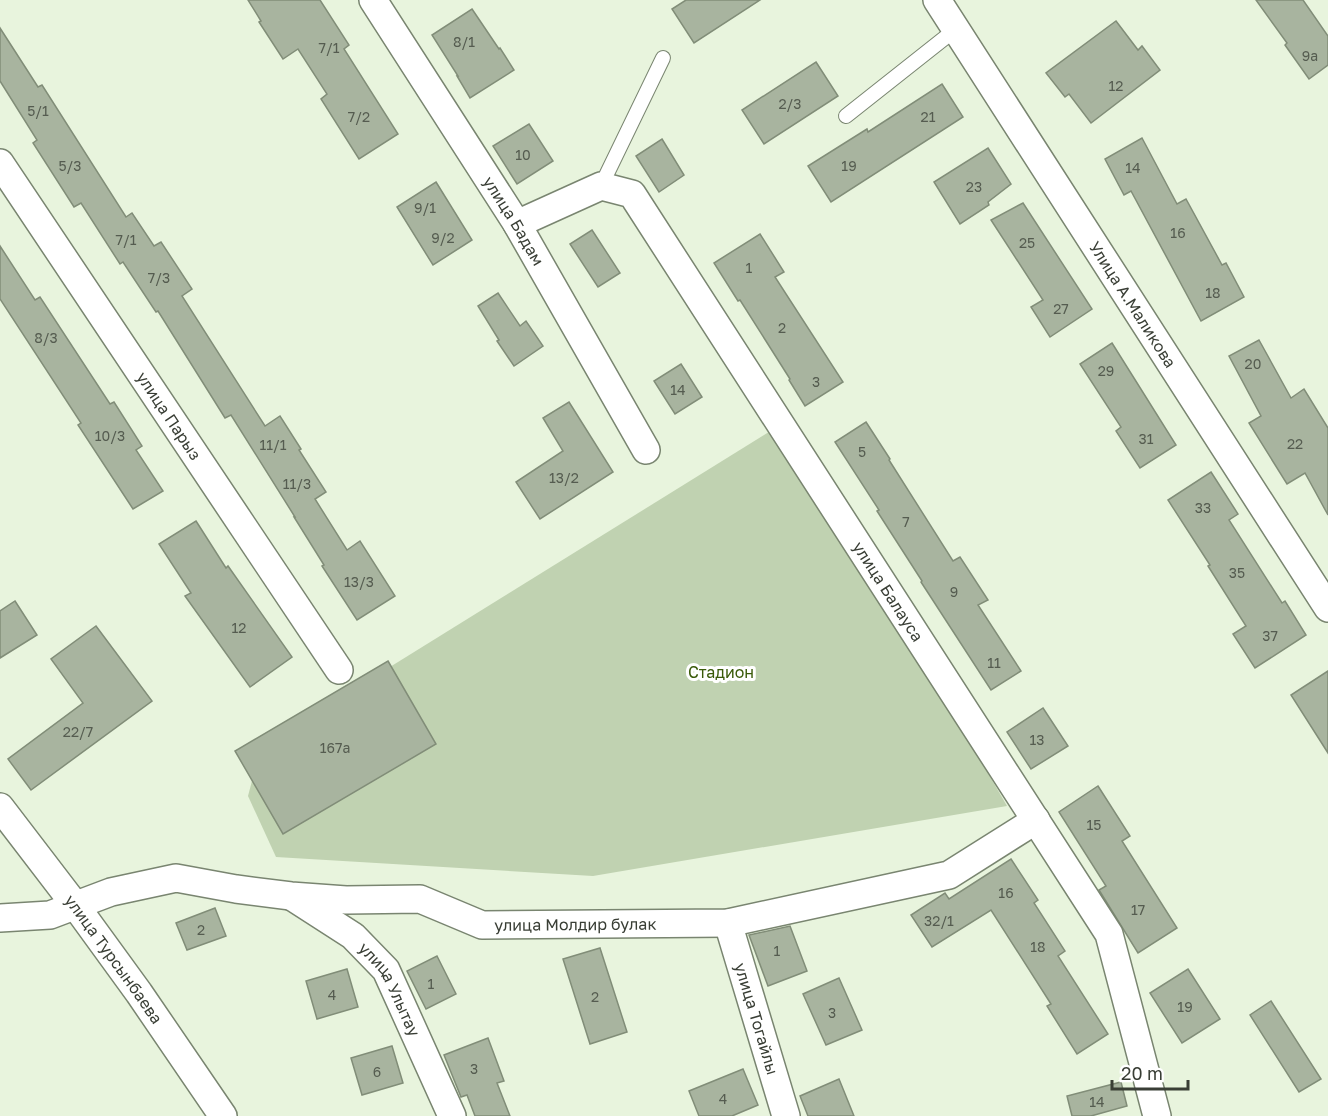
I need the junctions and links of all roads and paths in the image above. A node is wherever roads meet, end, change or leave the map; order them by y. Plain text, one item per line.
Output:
1 (373, 0) edge
2 (937, 0) edge
3 (956, 29) junction
4 (663, 58) dead end
5 (846, 116) dead end
6 (0, 163) edge
7 (601, 186) junction
8 (517, 224) junction
9 (646, 450) dead end
10 (1328, 608) edge
11 (339, 670) dead end
12 (0, 807) edge
13 (1036, 820) junction
14 (291, 896) junction
15 (75, 905) junction
16 (0, 918) edge
17 (728, 923) junction
18 (223, 1116) edge
19 (452, 1116) edge
20 (786, 1116) edge
21 (1157, 1116) edge

1 - 8 street, улица Бадам
2 - 3 street, Улица А.Маликова
3 - 5 lane
3 - 10 street, Улица А.Маликова
4 - 7 lane
6 - 11 street, улица Парыз
7 - 8 street
7 - 13 street, улица Балауса
8 - 9 street, улица Бадам
12 - 15 street, улица Турсынбаева
13 - 17 street, улица Молдир булак
13 - 21 street, улица Балауса
14 - 15 street, улица Молдир булак
14 - 17 street, улица Молдир булак
14 - 19 street, улица Улытау
15 - 16 street, улица Молдир булак
15 - 18 street, улица Турсынбаева
17 - 20 street, улица Тогайлы

